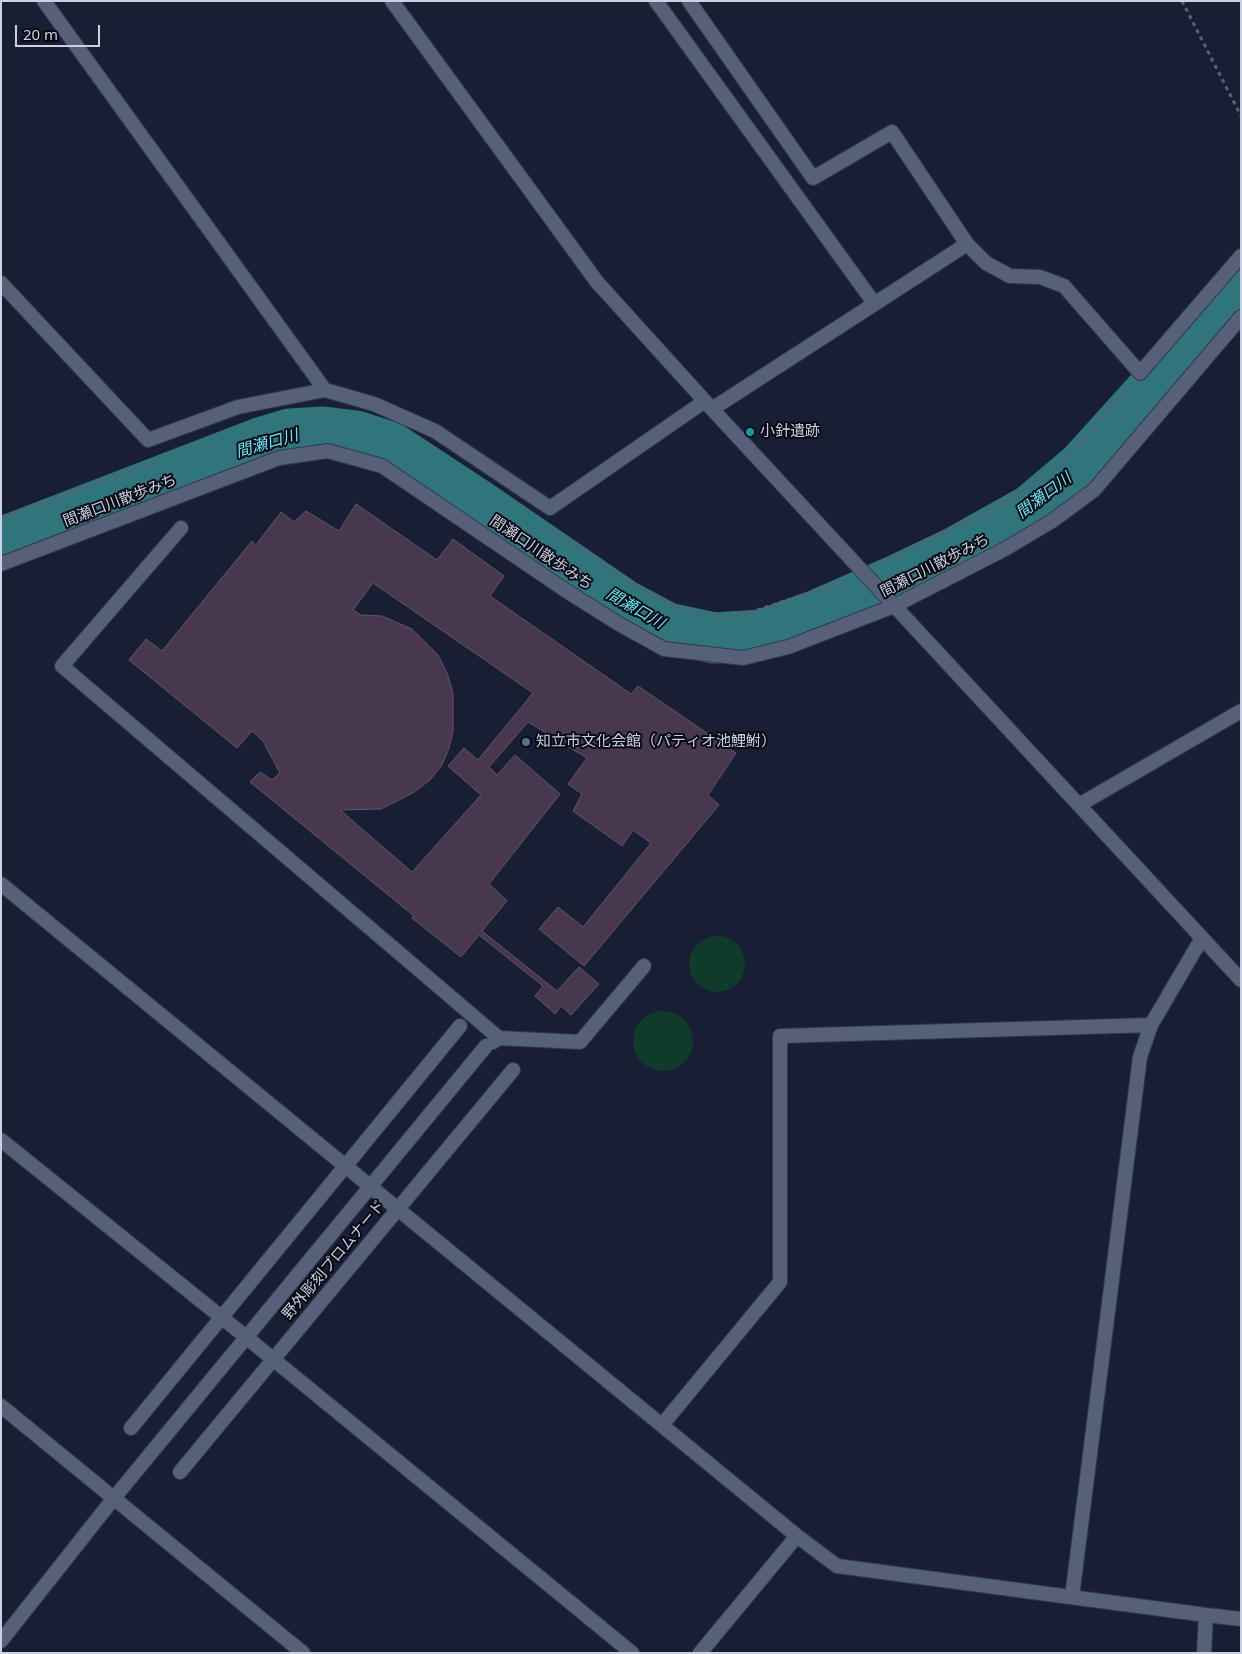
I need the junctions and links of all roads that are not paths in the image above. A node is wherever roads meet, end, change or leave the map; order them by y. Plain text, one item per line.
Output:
1 (44, 1) edge
2 (656, 1) edge
3 (689, 1) edge
4 (399, 4) edge
5 (967, 244) junction
6 (1241, 256) edge
7 (1, 283) edge
8 (874, 303) junction
9 (1241, 317) edge
10 (325, 390) junction
11 (708, 405) junction
12 (181, 528) dead end
13 (1, 564) edge
14 (894, 605) junction
15 (1241, 711) edge
16 (1079, 806) junction
17 (1, 884) edge
18 (1202, 938) junction
19 (644, 966) dead end
20 (1241, 980) edge
21 (1151, 1025) junction
22 (460, 1026) dead end
23 (500, 1038) junction
24 (513, 1070) dead end
25 (1, 1140) edge
26 (346, 1166) junction
27 (370, 1186) junction
28 (398, 1209) junction
29 (222, 1317) junction
30 (246, 1337) junction
31 (273, 1359) junction
32 (1, 1406) edge
33 (662, 1425) junction
34 (130, 1428) dead end
35 (180, 1472) dead end
36 (114, 1498) junction
37 (797, 1536) junction
38 (1072, 1597) junction
39 (1206, 1614) junction
40 (1241, 1619) edge
41 (1, 1642) edge
42 (303, 1653) edge
43 (632, 1653) edge
44 (700, 1653) edge
45 (1204, 1653) edge

1 - 10 street
2 - 8 street
3 - 5 street
4 - 11 street
5 - 6 street
5 - 8 street
7 - 10 street
8 - 11 street
9 - 14 street, 間瀬口川散歩みち
10 - 11 street
11 - 14 street
12 - 23 street
13 - 14 street, 間瀬口川散歩みち
14 - 16 street
15 - 16 street
16 - 18 street
17 - 26 street
18 - 20 street
18 - 21 street
19 - 23 street
21 - 33 street
21 - 38 street
22 - 26 street
23 - 27 street
24 - 28 street, 野外彫刻プロムナード
25 - 29 street
26 - 27 street
26 - 29 street
27 - 28 street
27 - 30 street
28 - 31 street, 野外彫刻プロムナード
28 - 33 street
29 - 30 street
29 - 34 street
30 - 31 street
30 - 36 street
31 - 35 street, 野外彫刻プロムナード
31 - 43 street
32 - 36 street
33 - 37 street
36 - 41 street
36 - 42 street
37 - 38 street
37 - 44 street
38 - 39 street
39 - 40 street
39 - 45 street

